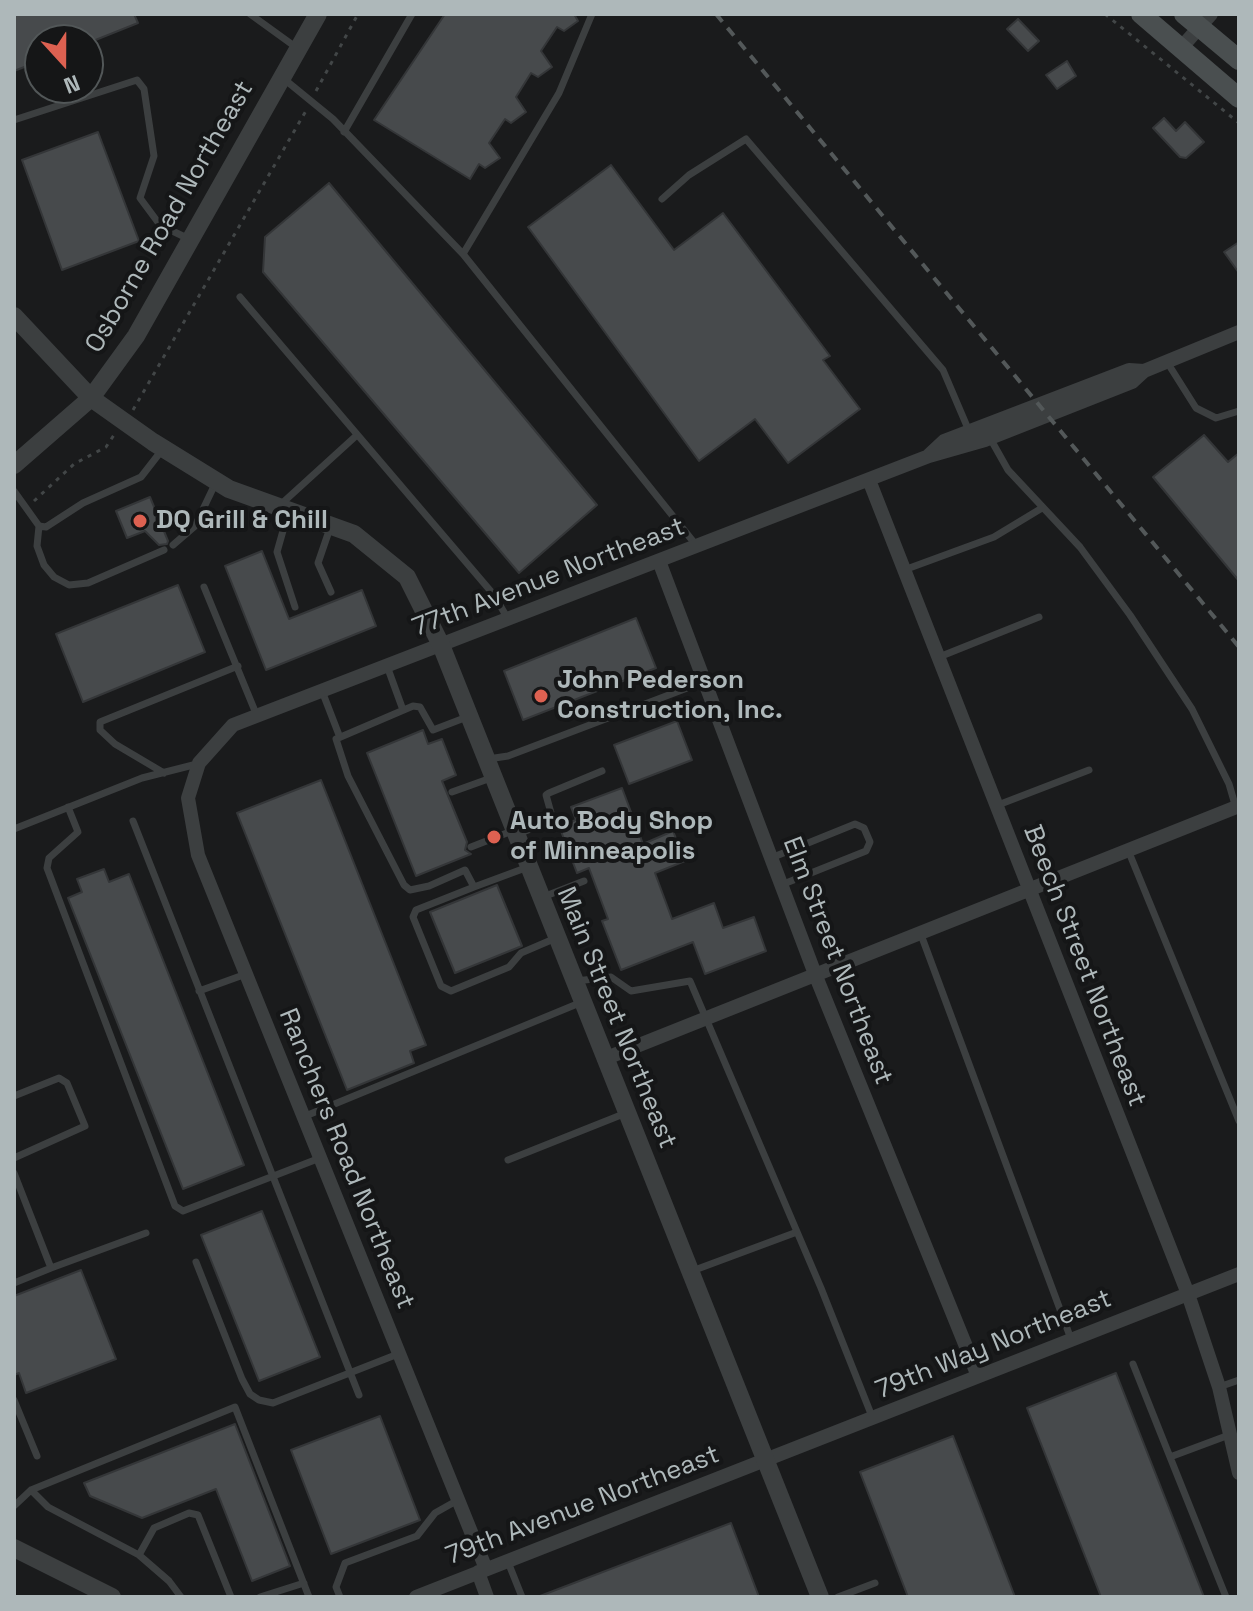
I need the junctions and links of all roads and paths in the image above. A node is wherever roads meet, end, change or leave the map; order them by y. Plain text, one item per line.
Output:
1 (250, 14) edge
2 (318, 14) edge
3 (358, 14) edge
4 (412, 14) edge
5 (592, 14) edge
6 (1105, 14) edge
7 (1141, 14) edge
8 (1198, 18) edge
9 (1181, 48) junction
10 (299, 49) junction
11 (1239, 60) edge
12 (283, 77) junction
13 (1239, 98) edge
14 (311, 101) junction
15 (14, 120) edge
16 (1239, 123) edge
17 (344, 132) junction
18 (662, 199) dead end
19 (191, 240) junction
20 (463, 254) junction
21 (240, 297) dead end
22 (14, 316) edge
23 (1239, 332) edge
24 (1167, 362) junction
25 (1144, 371) junction
26 (91, 398) junction
27 (1239, 411) edge
28 (124, 422) junction
29 (969, 431) junction
30 (357, 435) junction
31 (990, 438) junction
32 (163, 448) junction
33 (929, 456) junction
34 (14, 465) edge
35 (869, 480) junction
36 (217, 481) junction
37 (14, 491) edge
38 (26, 507) junction
39 (1042, 508) junction
40 (283, 509) junction
41 (39, 526) junction
42 (331, 526) junction
43 (173, 545) dead end
44 (698, 547) junction
45 (164, 550) dead end
46 (659, 561) junction
47 (904, 570) junction
48 (204, 587) dead end
49 (331, 592) dead end
50 (295, 607) dead end
51 (1039, 617) dead end
52 (508, 619) junction
53 (441, 645) junction
54 (939, 657) junction
55 (238, 666) junction
56 (387, 666) junction
57 (703, 682) junction
58 (322, 691) junction
59 (403, 710) junction
60 (257, 716) junction
61 (469, 717) junction
62 (339, 735) junction
63 (199, 763) junction
64 (490, 768) junction
65 (1089, 770) dead end
66 (602, 771) dead end
67 (164, 773) junction
68 (452, 792) dead end
69 (997, 806) junction
70 (68, 807) junction
71 (1238, 810) edge
72 (133, 821) dead end
73 (14, 829) edge
74 (515, 832) junction
75 (471, 847) dead end
76 (1128, 850) junction
77 (771, 858) junction
78 (529, 867) junction
79 (584, 881) dead end
80 (781, 885) junction
81 (474, 887) junction
82 (1030, 889) junction
83 (541, 898) junction
84 (920, 932) junction
85 (556, 938) junction
86 (246, 974) junction
87 (815, 974) junction
88 (573, 981) junction
89 (199, 991) junction
90 (582, 1002) junction
91 (708, 1017) junction
92 (604, 1059) junction
93 (14, 1096) edge
94 (626, 1113) junction
95 (303, 1117) junction
96 (1239, 1121) edge
97 (14, 1158) edge
98 (320, 1158) junction
99 (508, 1160) dead end
100 (14, 1173) edge
101 (271, 1177) junction
102 (797, 1232) junction
103 (146, 1233) dead end
104 (196, 1262) dead end
105 (51, 1268) junction
106 (690, 1272) junction
107 (1239, 1274) edge
108 (14, 1283) edge
109 (1188, 1294) junction
110 (1071, 1340) junction
111 (398, 1354) junction
112 (1133, 1364) dead end
113 (348, 1374) junction
114 (978, 1376) junction
115 (1239, 1380) edge
116 (1219, 1387) junction
117 (359, 1395) dead end
118 (14, 1400) edge
119 (873, 1419) junction
120 (1231, 1435) junction
121 (37, 1456) dead end
122 (1170, 1457) junction
123 (767, 1461) junction
124 (1239, 1473) edge
125 (31, 1490) junction
126 (458, 1500) junction
127 (14, 1506) edge
128 (14, 1548) edge
129 (139, 1555) junction
130 (507, 1560) junction
131 (482, 1570) junction
132 (304, 1583) junction
133 (875, 1583) dead end
134 (112, 1597) edge
135 (181, 1597) edge
136 (231, 1597) edge
137 (260, 1597) edge
138 (309, 1597) edge
139 (340, 1597) edge
140 (416, 1597) edge
141 (487, 1597) edge
142 (522, 1597) edge
143 (820, 1597) edge
144 (838, 1597) edge
145 (1226, 1597) edge

1 - 10 lane
2 - 10 street, Osborne Road Northeast
3 - 14 path
4 - 17 lane
5 - 20 lane
6 - 16 path
7 - 9 main road
8 - 9 street
8 - 11 main road
9 - 13 main road
10 - 12 street, Osborne Road Northeast
12 - 14 lane
12 - 19 street, Osborne Road Northeast
14 - 17 lane
14 - 28 path
15 - 19 lane
17 - 20 lane
18 - 29 lane
19 - 26 street, Osborne Road Northeast
20 - 44 lane
21 - 30 lane
22 - 26 street, Main Street Northeast
23 - 24 street, 77th Avenue Northeast
24 - 25 street, 77th Avenue Northeast
24 - 27 lane
25 - 29 street, 77th Avenue Northeast
25 - 31 street, 77th Avenue Northeast
26 - 28 street, Main Street Northeast
26 - 34 street, Osborne Road Northeast
28 - 32 street, Main Street Northeast
28 - 38 path
29 - 33 street, 77th Avenue Northeast
30 - 40 lane
30 - 52 lane
31 - 33 street, 77th Avenue Northeast
31 - 39 lane
32 - 36 street, Main Street Northeast
32 - 41 lane
33 - 35 street, 77th Avenue Northeast
35 - 44 street, 77th Avenue Northeast
35 - 47 street, Beech Street Northeast
36 - 40 street, Main Street Northeast
36 - 43 lane
37 - 38 lane
38 - 41 lane
39 - 47 lane
39 - 71 lane
40 - 42 street, Main Street Northeast
40 - 50 lane
41 - 45 lane
42 - 49 lane
42 - 53 street, Main Street Northeast
44 - 46 street, 77th Avenue Northeast
46 - 52 street, 77th Avenue Northeast
46 - 57 street, Elm Street Northeast
47 - 54 street, Beech Street Northeast
48 - 55 lane
51 - 54 lane
52 - 53 street, 77th Avenue Northeast
53 - 56 street, 77th Avenue Northeast
53 - 61 street, Main Street Northeast
54 - 69 street, Beech Street Northeast
55 - 60 lane
55 - 67 lane
56 - 58 street, 77th Avenue Northeast
56 - 59 lane
57 - 64 lane
57 - 77 street, Elm Street Northeast
58 - 60 street, 77th Avenue Northeast
58 - 62 lane
59 - 61 lane
59 - 62 lane
60 - 63 street, 77th Avenue Northeast
61 - 64 street, Main Street Northeast
62 - 81 lane
63 - 67 lane
63 - 86 street, Ranchers Road Northeast
64 - 68 lane
64 - 74 street, Main Street Northeast
65 - 69 lane
66 - 74 lane
67 - 70 lane
69 - 82 street, Beech Street Northeast
70 - 73 lane
70 - 101 lane
71 - 76 street
72 - 89 lane
74 - 75 lane
74 - 78 street, Main Street Northeast
76 - 82 street
76 - 96 lane
77 - 80 street, Elm Street Northeast
77 - 80 lane
78 - 81 lane
78 - 83 street, Main Street Northeast
79 - 83 lane
80 - 87 street, Elm Street Northeast
81 - 85 lane
82 - 84 street
82 - 109 street, Beech Street Northeast
83 - 85 street, Main Street Northeast
84 - 87 street
84 - 110 lane
85 - 88 street, Main Street Northeast
86 - 89 lane
86 - 95 street, Ranchers Road Northeast
87 - 91 street
87 - 114 street, Elm Street Northeast
88 - 90 street, Main Street Northeast
88 - 91 lane
89 - 101 lane
90 - 92 street, Main Street Northeast
90 - 95 lane
91 - 92 street
91 - 102 lane
92 - 94 street, Main Street Northeast
93 - 97 lane
94 - 99 lane
94 - 106 street, Main Street Northeast
95 - 98 street, Ranchers Road Northeast
98 - 101 lane
98 - 111 street, Ranchers Road Northeast
100 - 105 lane
101 - 113 lane
102 - 106 lane
102 - 119 lane
103 - 105 lane
104 - 113 lane
105 - 108 lane
106 - 123 street, Main Street Northeast
107 - 109 street, 79th Way Northeast
109 - 110 street, 79th Way Northeast
109 - 116 street, Beech Street Northeast
110 - 114 street, 79th Way Northeast
111 - 113 lane
111 - 126 street, Ranchers Road Northeast
112 - 122 lane
113 - 117 lane
114 - 119 street, 79th Way Northeast
115 - 116 lane
116 - 120 street, Beech Street Northeast
118 - 121 lane
119 - 123 street, 79th Way Northeast
120 - 122 lane
120 - 124 street, Beech Street Northeast
122 - 145 lane
123 - 130 street, 79th Avenue Northeast
123 - 143 street, Main Street Northeast
125 - 127 lane
125 - 129 lane
125 - 132 lane
126 - 131 street, Ranchers Road Northeast
126 - 139 lane
128 - 134 street
129 - 135 lane
129 - 136 lane
130 - 131 street, 79th Avenue Northeast
130 - 142 lane
131 - 140 street, 79th Avenue Northeast
131 - 141 street, Ranchers Road Northeast
132 - 137 lane
132 - 138 lane
133 - 144 lane

